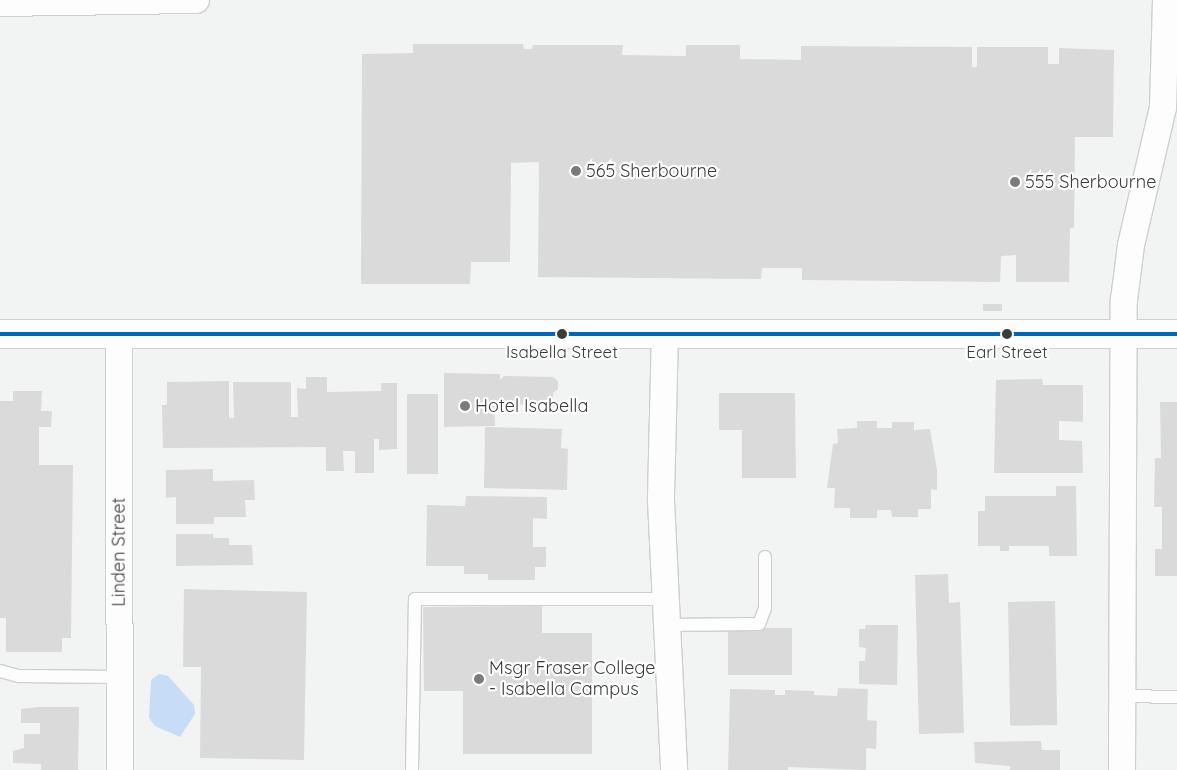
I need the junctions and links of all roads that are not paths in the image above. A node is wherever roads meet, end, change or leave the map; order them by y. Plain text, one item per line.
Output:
1 (196, 0) edge
2 (1166, 0) edge
3 (0, 3) edge
4 (665, 333) junction
5 (0, 334) edge
6 (119, 334) junction
7 (1124, 334) junction
8 (1177, 334) edge
9 (765, 556) dead end
10 (665, 599) junction
11 (666, 625) junction
12 (0, 671) edge
13 (118, 677) junction
14 (1122, 696) junction
15 (1177, 697) edge
16 (120, 770) edge
17 (412, 770) edge
18 (674, 770) edge
19 (1122, 770) edge

1 - 3 street
2 - 7 street
4 - 6 street
4 - 7 street
4 - 10 street
5 - 6 street
6 - 13 street, Linden Street
7 - 8 street
7 - 14 street
9 - 11 lane
10 - 11 street
10 - 17 lane
11 - 18 street
12 - 13 lane
13 - 16 street, Linden Street
14 - 15 lane
14 - 19 street

